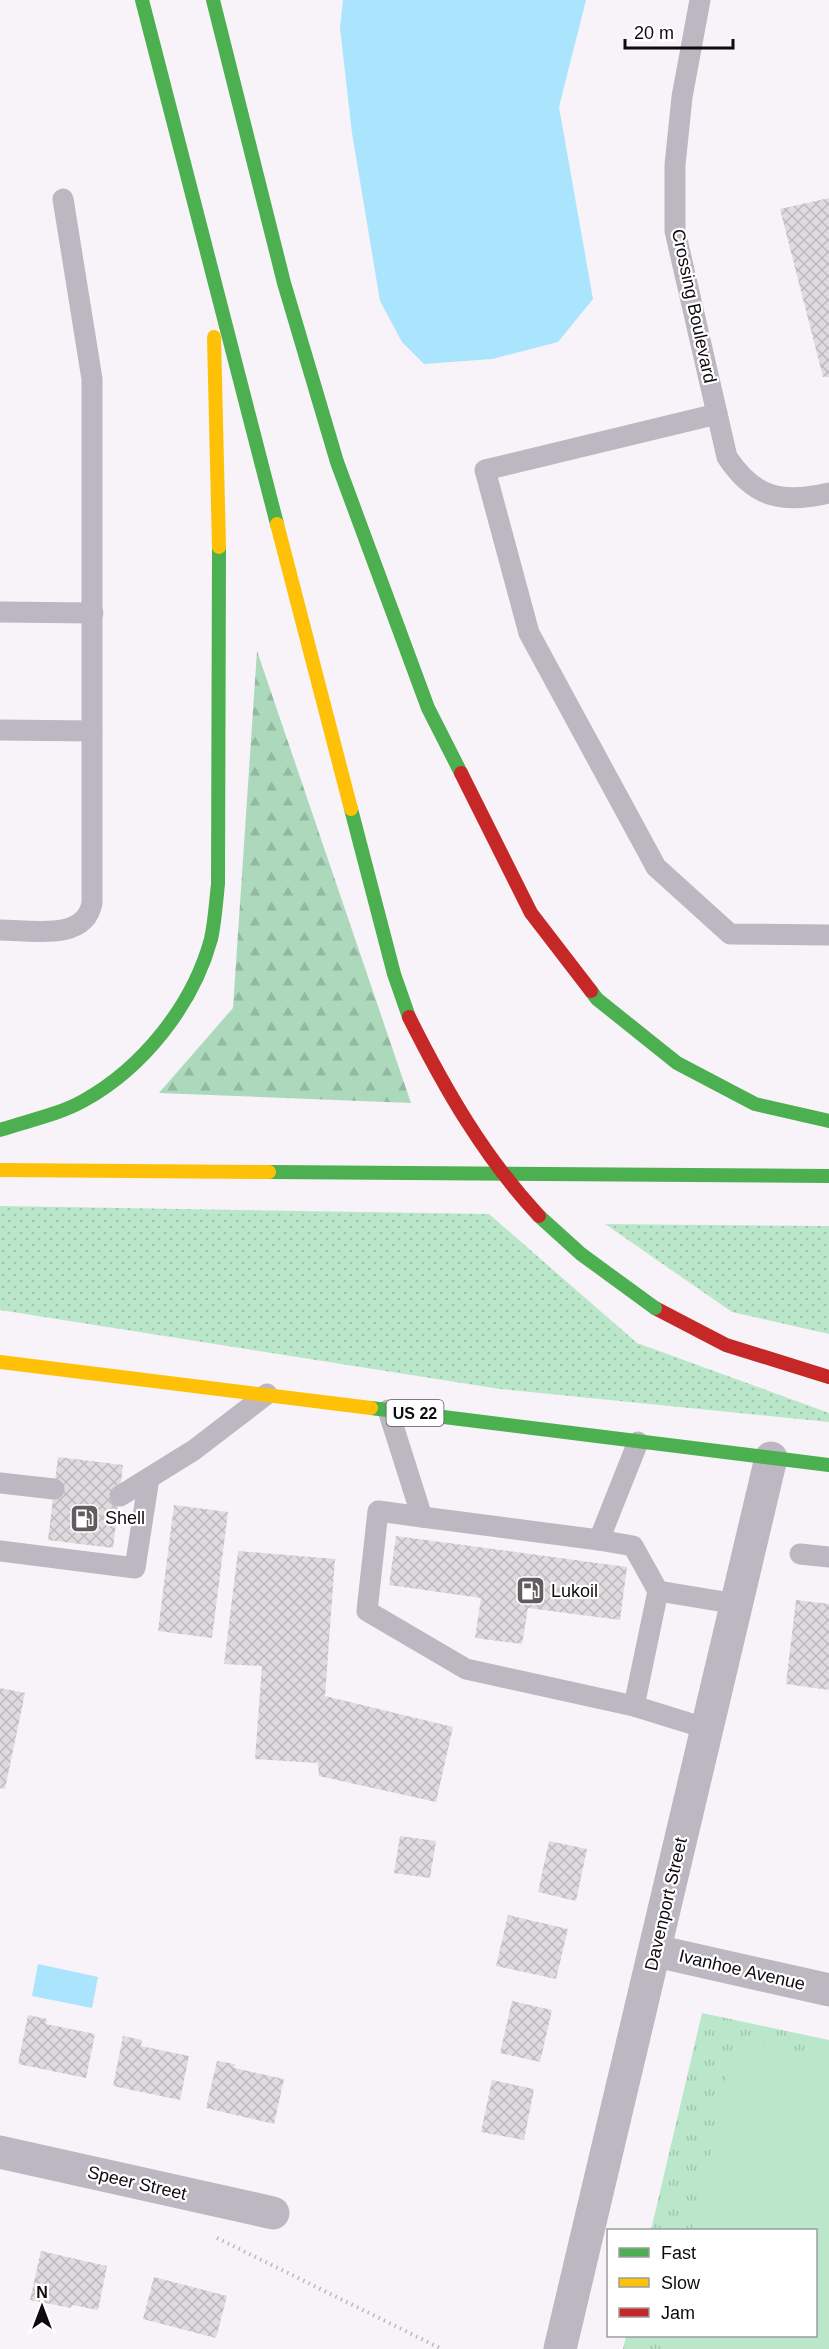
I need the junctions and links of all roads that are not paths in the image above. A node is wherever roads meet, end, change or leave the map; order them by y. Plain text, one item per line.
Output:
1 (142, 0) edge
2 (213, 0) edge
3 (700, 0) edge
4 (63, 198) dead end
5 (211, 273) junction
6 (717, 414) junction
7 (829, 493) edge
8 (0, 612) edge
9 (93, 613) junction
10 (0, 730) edge
11 (92, 731) junction
12 (0, 930) edge
13 (829, 935) edge
14 (829, 1121) edge
15 (0, 1131) edge
16 (0, 1170) edge
17 (829, 1176) edge
18 (0, 1362) edge
19 (829, 1377) edge
20 (267, 1394) junction
21 (388, 1410) junction
22 (638, 1442) junction
23 (771, 1458) junction
24 (829, 1465) edge
25 (149, 1478) junction
26 (0, 1483) edge
27 (54, 1489) dead end
28 (120, 1496) dead end
29 (422, 1516) junction
30 (599, 1540) junction
31 (0, 1551) edge
32 (800, 1554) dead end
33 (829, 1557) edge
34 (658, 1591) junction
35 (737, 1604) junction
36 (634, 1706) junction
37 (708, 1729) junction
38 (656, 1951) junction
39 (829, 1990) edge
40 (0, 2152) edge
41 (273, 2213) dead end
42 (560, 2349) edge

1 - 5 highway
2 - 14 highway
3 - 6 lane, Crossing Boulevard
4 - 9 lane
5 - 15 highway
5 - 19 highway, bridge
6 - 7 lane, Crossing Boulevard
6 - 13 lane
8 - 9 lane
9 - 11 lane
10 - 11 lane
11 - 12 lane
16 - 17 highway
18 - 20 highway, US 22
20 - 21 highway, US 22
20 - 25 lane
21 - 22 highway, US 22
21 - 29 lane
22 - 23 highway, US 22
22 - 30 lane
23 - 24 highway, US 22
23 - 35 street, Davenport Street
25 - 28 lane
25 - 31 lane
26 - 27 lane
29 - 30 lane
29 - 36 lane
30 - 34 lane
32 - 33 lane
34 - 35 lane
34 - 36 lane
35 - 37 street, Davenport Street
36 - 37 lane
37 - 38 street, Davenport Street
38 - 39 street, Ivanhoe Avenue
38 - 42 street, Davenport Street
40 - 41 street, Speer Street

